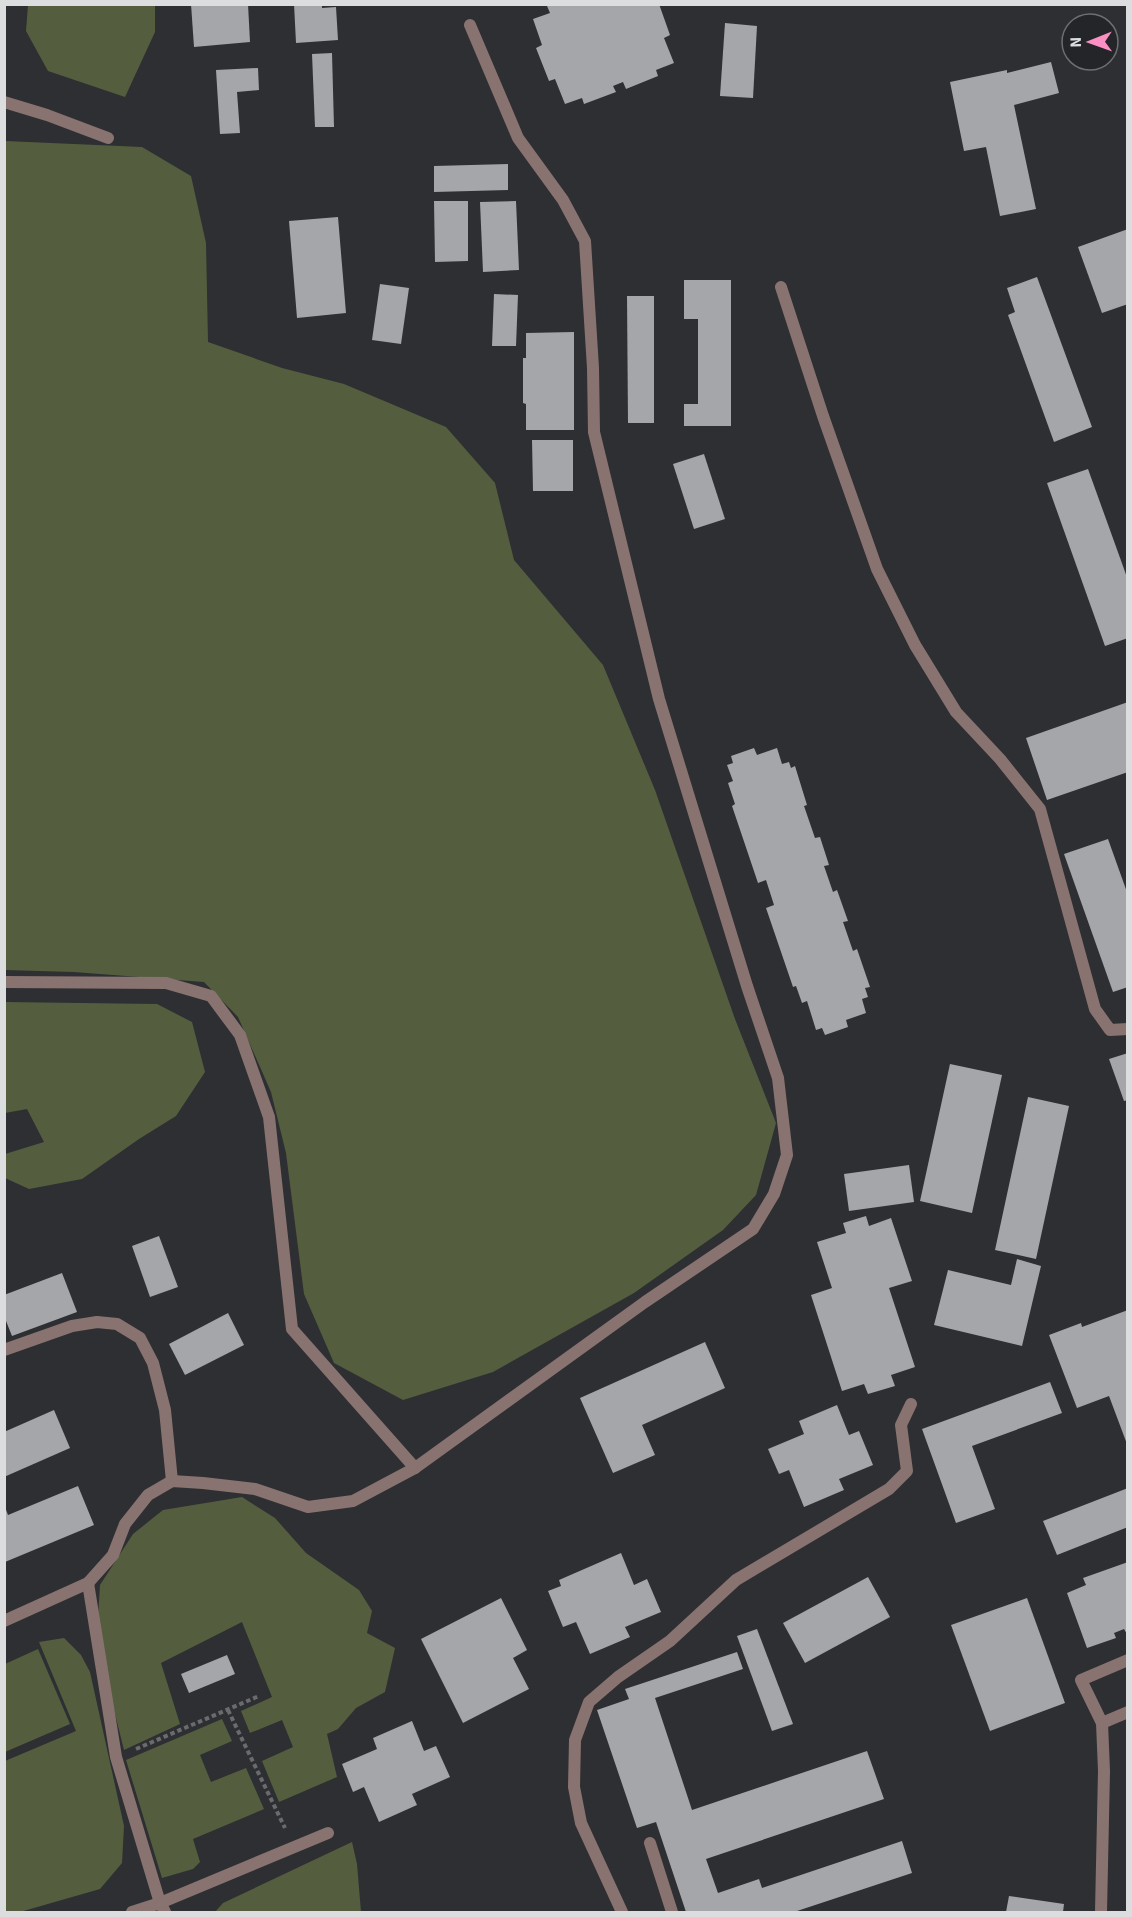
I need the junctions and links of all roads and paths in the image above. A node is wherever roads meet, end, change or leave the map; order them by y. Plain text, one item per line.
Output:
1 (470, 25) dead end
2 (4, 102) edge
3 (108, 138) dead end
4 (781, 287) dead end
5 (4, 982) edge
6 (1128, 1029) edge
7 (4, 1350) edge
8 (911, 1404) dead end
9 (415, 1468) junction
10 (172, 1482) junction
11 (88, 1583) junction
12 (4, 1621) edge
13 (1128, 1660) edge
14 (260, 1696) dead end
15 (228, 1710) junction
16 (1128, 1712) edge
17 (1102, 1723) junction
18 (116, 1757) junction
19 (274, 1806) dead end
20 (328, 1833) dead end
21 (650, 1843) dead end
22 (162, 1908) edge
23 (132, 1912) edge
24 (622, 1912) edge
25 (672, 1912) edge
26 (1101, 1912) edge

1 - 9 street
2 - 3 street
4 - 6 street
5 - 9 street
7 - 10 street
8 - 24 street
9 - 10 street
10 - 11 street
11 - 12 street
11 - 18 street
13 - 17 street
14 - 15 path
15 - 18 path
15 - 19 path
16 - 17 street
17 - 26 street
18 - 22 street
20 - 22 street
21 - 25 street
22 - 23 street

